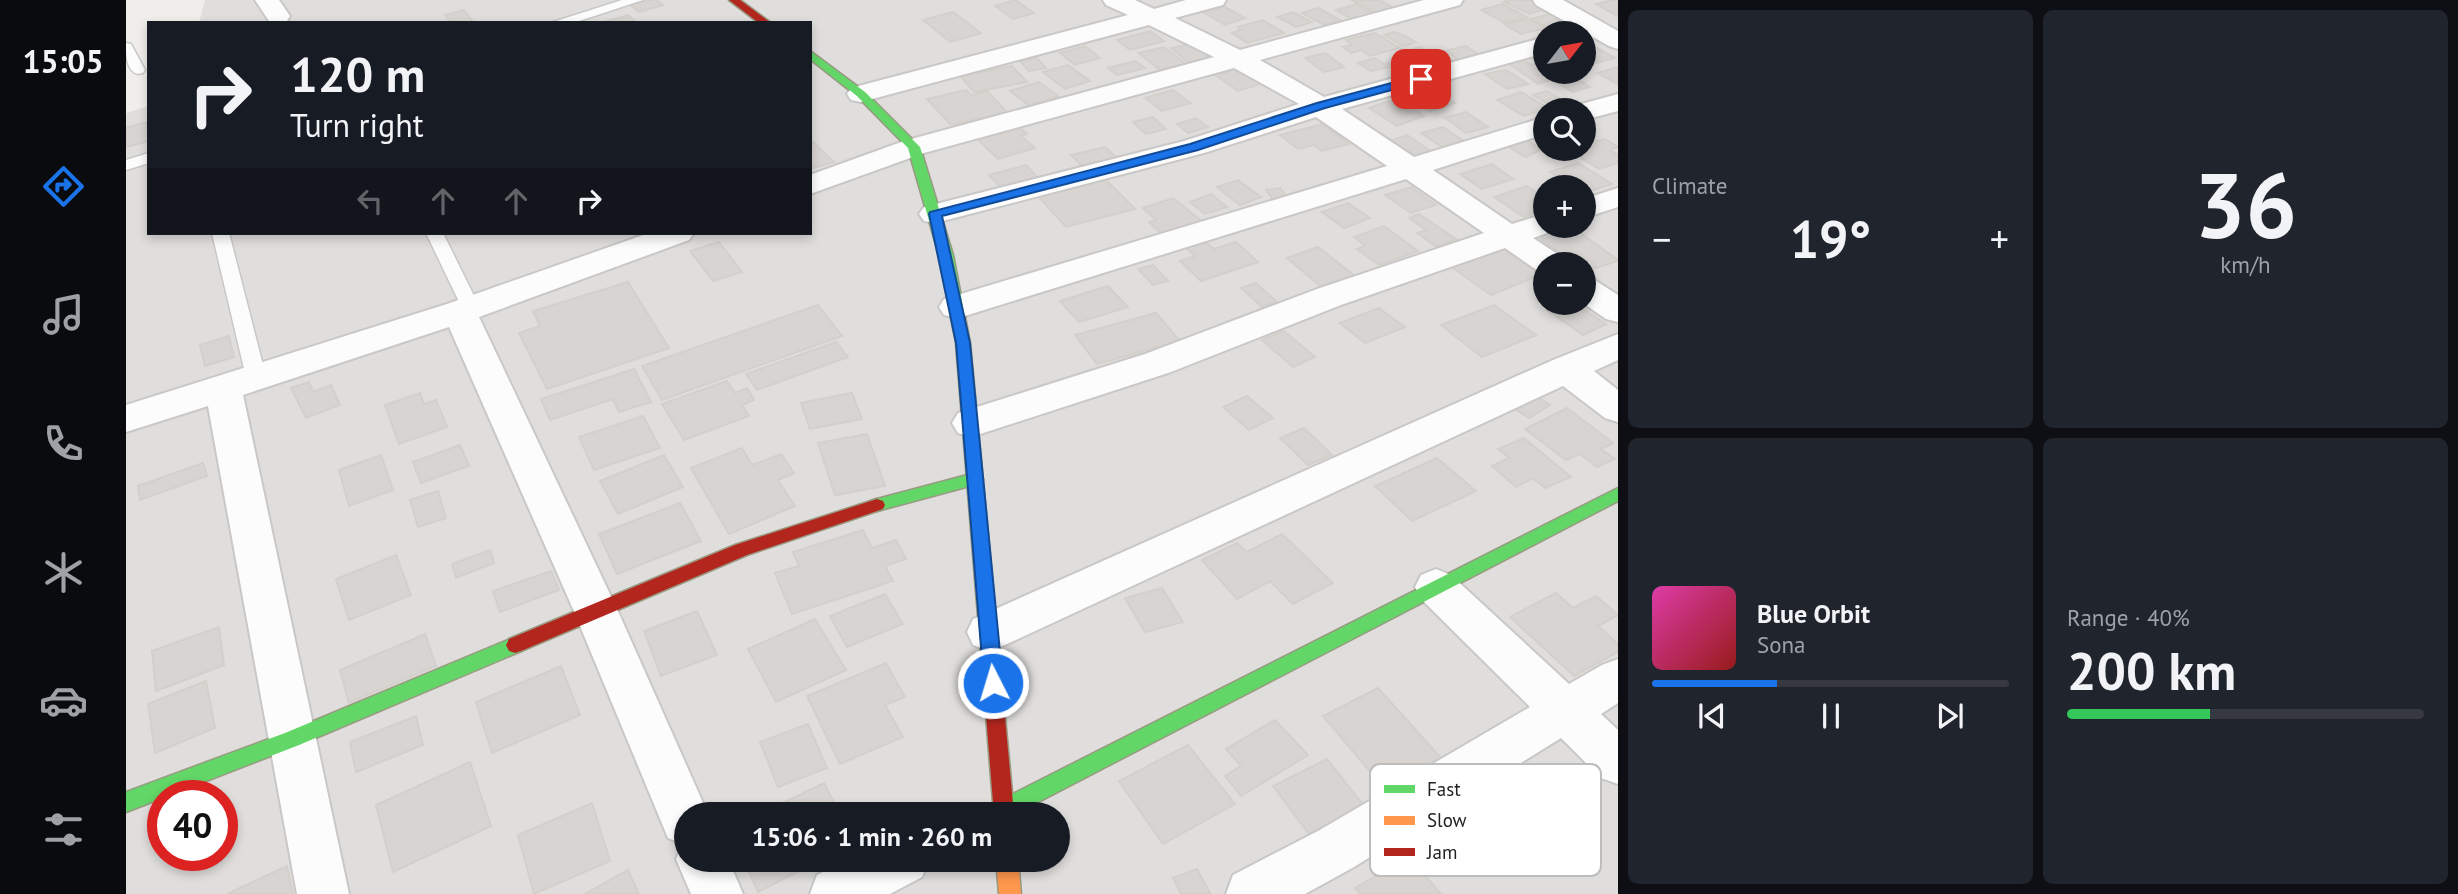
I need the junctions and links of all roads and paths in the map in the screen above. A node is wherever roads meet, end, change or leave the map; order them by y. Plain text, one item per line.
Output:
1 (636, 0) edge
2 (734, 0) edge
3 (1115, 0) edge
4 (1214, 0) edge
5 (1451, 0) edge
6 (1545, 0) edge
7 (1151, 16) junction
8 (564, 21) edge
9 (763, 21) edge
10 (1605, 33) edge
11 (126, 47) edge
12 (1533, 48) edge
13 (812, 56) edge
14 (1236, 58) junction
15 (138, 70) dead end
16 (861, 94) junction
17 (1618, 102) edge
18 (1321, 106) junction
19 (1596, 108) edge
20 (1533, 129) edge
21 (914, 147) junction
22 (147, 159) edge
23 (126, 165) edge
24 (1411, 168) junction
25 (812, 184) edge
26 (1618, 197) edge
27 (1596, 205) edge
28 (935, 214) junction
29 (1533, 228) edge
30 (220, 235) edge
31 (434, 235) edge
32 (672, 235) edge
33 (1509, 237) junction
34 (1533, 253) edge
35 (1596, 296) edge
36 (956, 307) junction
37 (465, 310) junction
38 (1618, 311) edge
39 (1618, 346) edge
40 (1566, 369) junction
41 (239, 382) junction
42 (1618, 409) edge
43 (126, 419) edge
44 (971, 423) junction
45 (975, 479) junction
46 (1618, 494) edge
47 (1436, 587) junction
48 (595, 610) junction
49 (989, 632) junction
50 (1618, 679) edge
51 (1565, 711) junction
52 (292, 739) junction
53 (1618, 762) edge
54 (1477, 764) edge
55 (126, 802) edge
56 (678, 802) edge
57 (999, 802) edge
58 (1019, 802) edge
59 (1370, 829) edge
60 (708, 872) edge
61 (879, 872) edge
62 (1008, 872) edge
63 (323, 894) edge
64 (717, 894) edge
65 (836, 894) edge
66 (1010, 894) edge
67 (1252, 894) edge

1 - 8 lane
2 - 9 street
3 - 7 street
4 - 7 street
5 - 14 street
6 - 10 street
7 - 14 street
7 - 16 street
11 - 15 lane
12 - 18 street
13 - 16 street
14 - 18 street
14 - 21 street
16 - 21 street
17 - 19 street
18 - 24 street
18 - 28 street
20 - 24 street
21 - 25 street
21 - 28 street
22 - 23 lane
24 - 33 street
24 - 36 street
26 - 27 street
28 - 36 street
29 - 33 street
30 - 41 lane
31 - 37 lane
32 - 37 street
33 - 34 street
33 - 44 street
35 - 38 street
36 - 44 street
37 - 41 street
37 - 48 street
39 - 40 street
40 - 42 street
40 - 49 street
41 - 43 street
41 - 52 street
44 - 45 street
45 - 48 street
45 - 49 street
46 - 47 street
47 - 51 street
47 - 58 street
48 - 52 street
48 - 56 street
49 - 57 street
50 - 51 street
51 - 53 street
51 - 54 street
52 - 55 street
52 - 63 street
59 - 67 street
60 - 64 street
61 - 65 street
62 - 66 street

